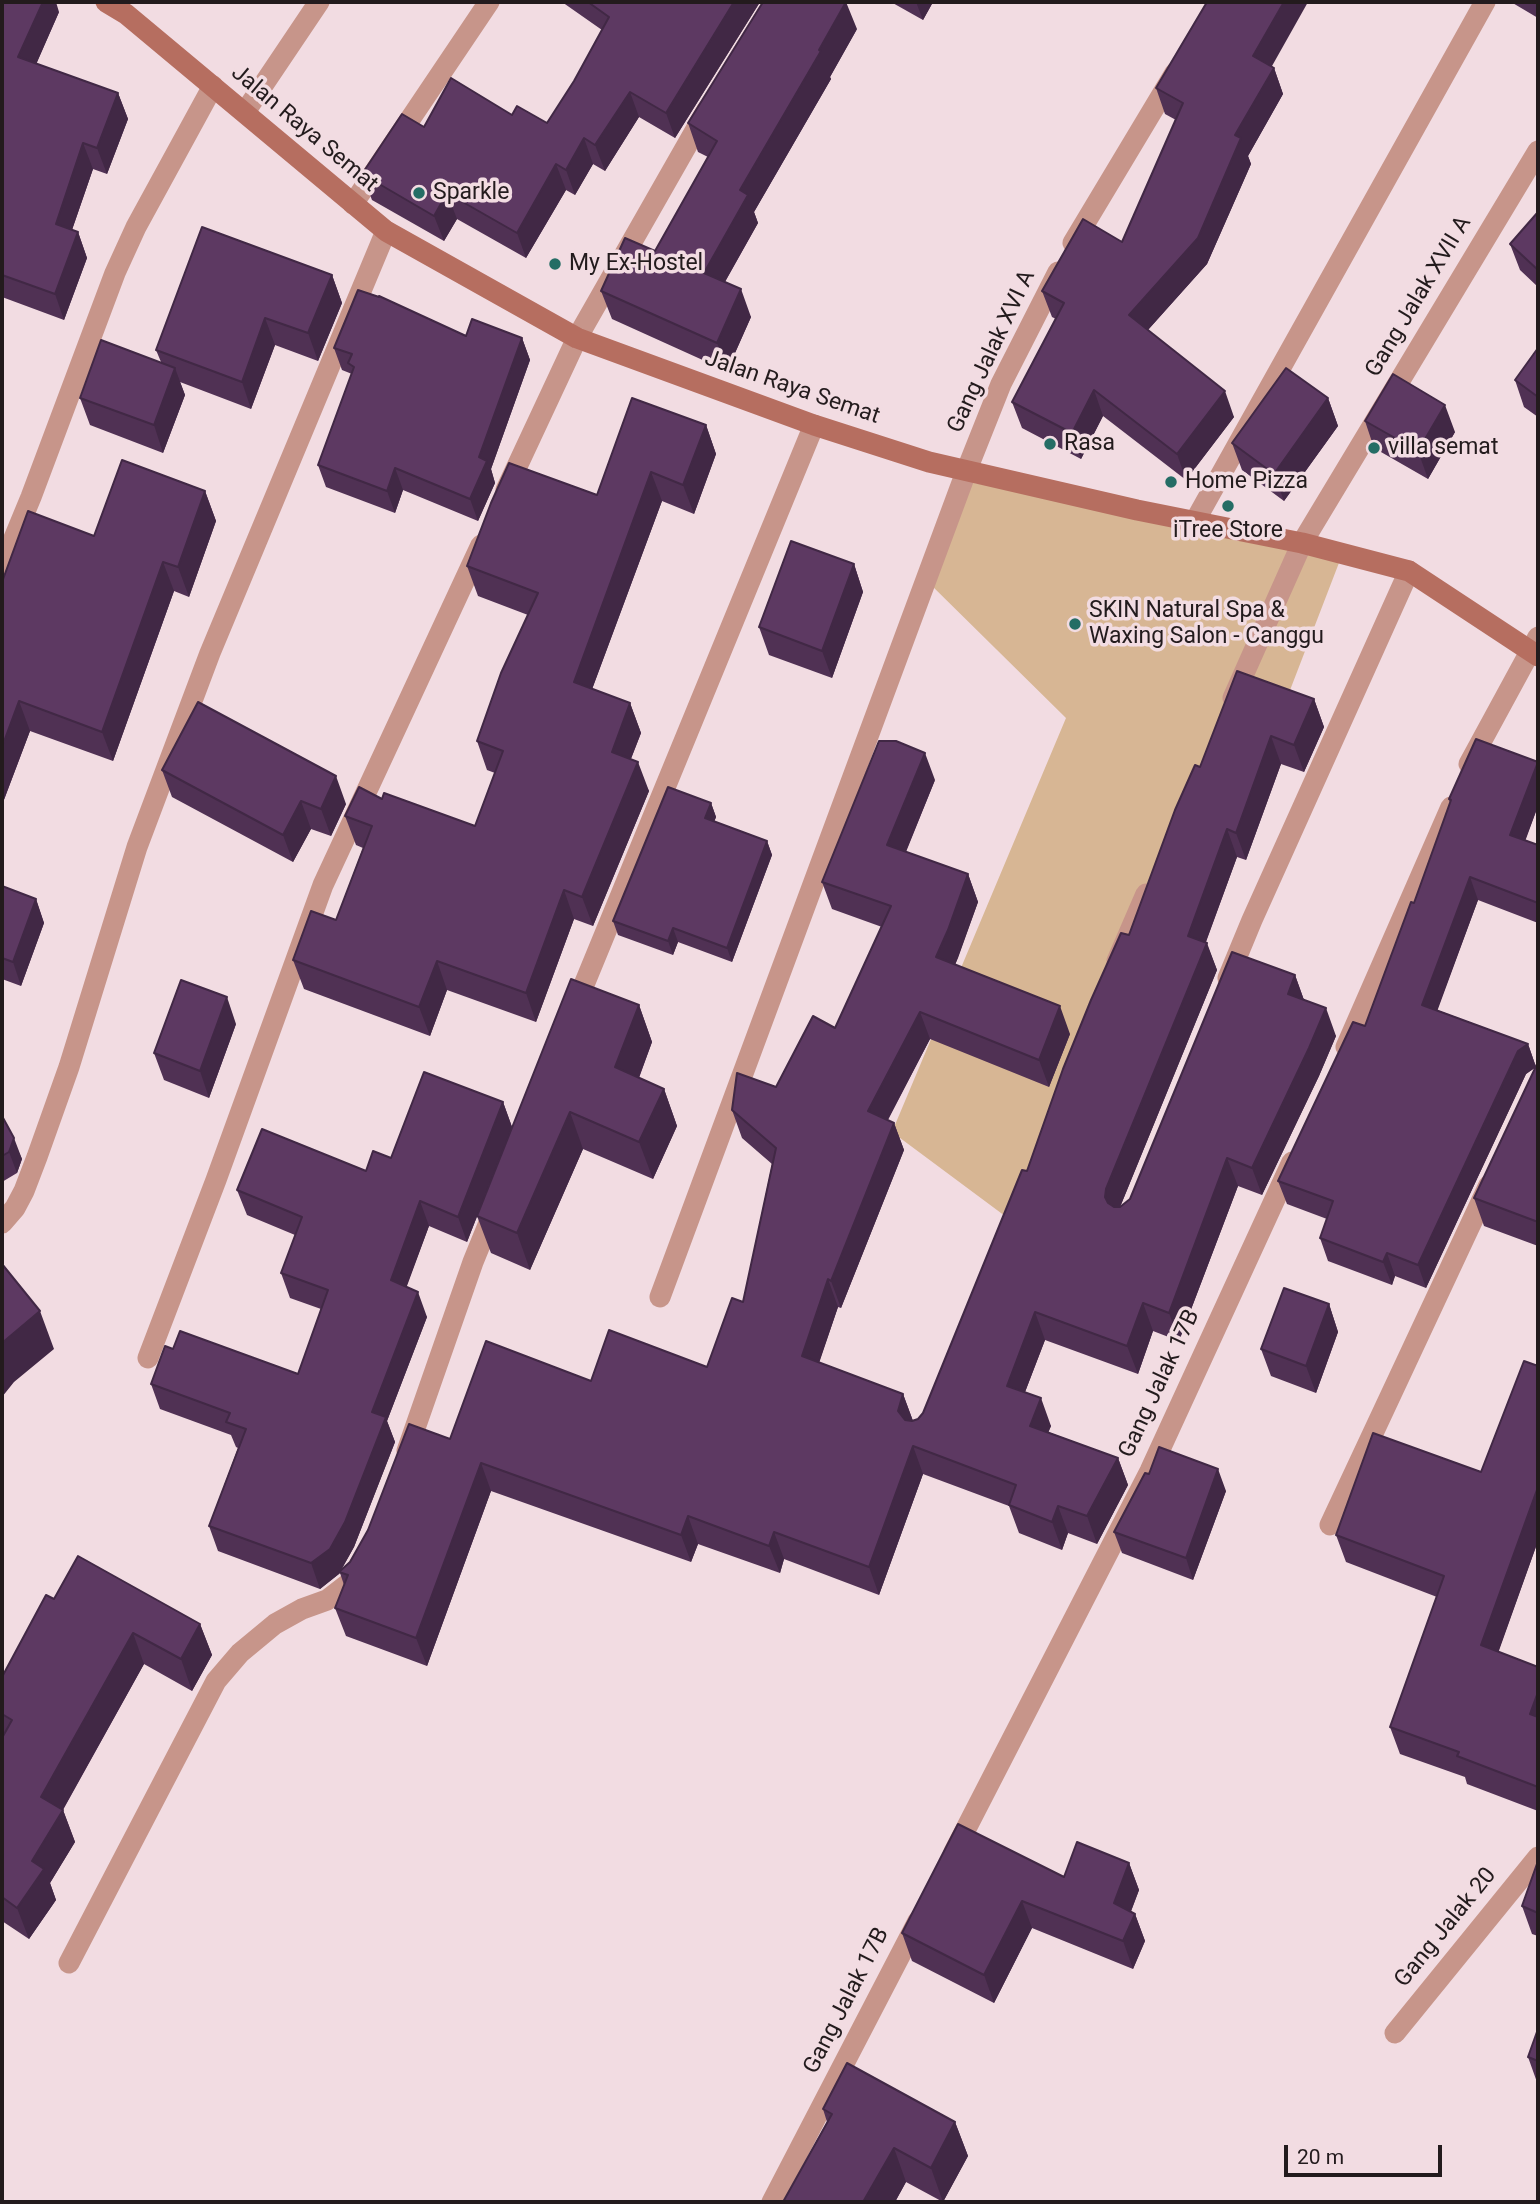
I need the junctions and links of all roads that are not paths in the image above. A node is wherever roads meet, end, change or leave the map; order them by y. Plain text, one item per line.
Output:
1 (106, 2) edge
2 (319, 2) edge
3 (489, 2) edge
4 (1485, 2) edge
5 (1182, 60) edge
6 (213, 86) junction
7 (718, 92) edge
8 (244, 112) junction
9 (1538, 151) edge
10 (353, 204) junction
11 (386, 231) junction
12 (576, 338) junction
13 (814, 425) junction
14 (966, 472) junction
15 (1195, 521) junction
16 (1302, 543) junction
17 (2, 567) edge
18 (1409, 571) junction
19 (1536, 648) edge
20 (1224, 720) edge
21 (1156, 871) edge
22 (1106, 985) edge
23 (1221, 995) edge
24 (565, 1031) edge
25 (1336, 1069) edge
26 (1302, 1142) edge
27 (1498, 1167) edge
28 (504, 1185) edge
29 (2, 1223) edge
30 (660, 1297) dead end
31 (148, 1358) dead end
32 (400, 1469) edge
33 (1330, 1525) dead end
34 (371, 1541) edge
35 (1538, 1857) edge
36 (943, 1872) edge
37 (924, 1909) edge
38 (69, 1963) dead end
39 (1395, 2033) dead end
40 (772, 2202) edge

1 - 6 street, Jalan Raya Semat
2 - 8 street
3 - 10 street
4 - 15 street
5 - 14 street, Gang Jalak XVI A
6 - 8 street, Jalan Raya Semat
6 - 17 street
7 - 12 street
8 - 10 street, Jalan Raya Semat
9 - 16 street, Gang Jalak XVII A
10 - 11 street, Jalan Raya Semat
11 - 12 street, Jalan Raya Semat
11 - 29 street
12 - 13 street, Jalan Raya Semat
12 - 31 street
13 - 14 street, Jalan Raya Semat
13 - 24 street
14 - 15 street, Jalan Raya Semat
14 - 30 street, Gang Jalak XVI A
15 - 16 street, Jalan Raya Semat
16 - 18 street, Jalan Raya Semat
16 - 20 street, Gang Jalak XVII A
18 - 19 street, Jalan Raya Semat
18 - 23 street
19 - 25 street
21 - 22 street
26 - 36 street, Gang Jalak 17B
27 - 33 street
28 - 32 street
34 - 38 street
35 - 39 street, Gang Jalak 20
37 - 40 street, Gang Jalak 17B

